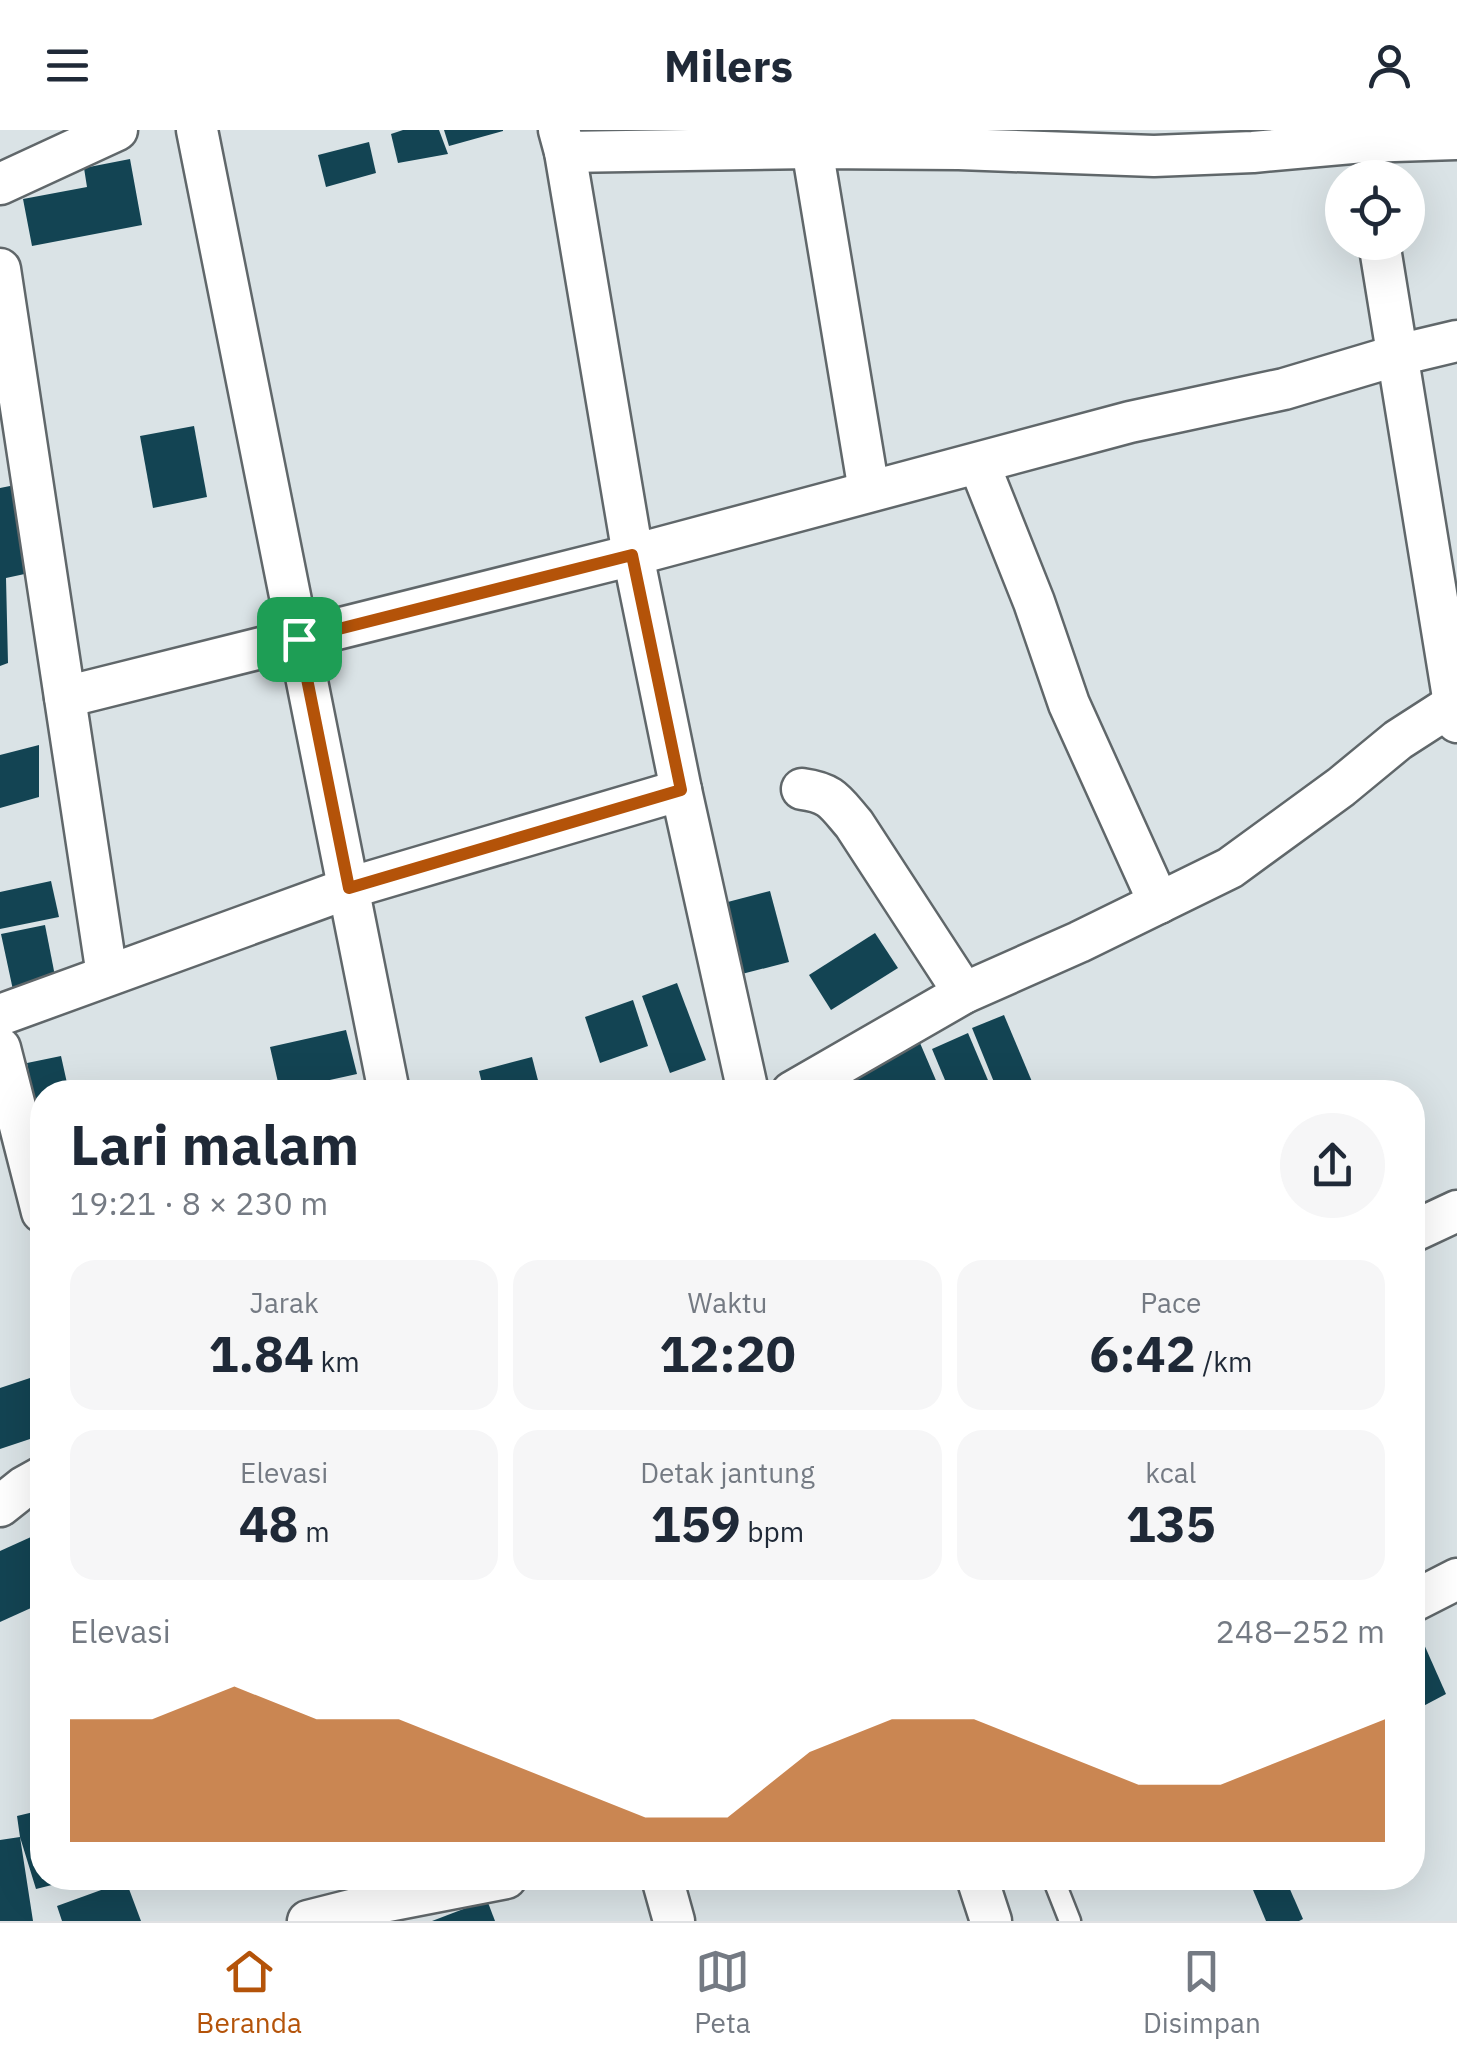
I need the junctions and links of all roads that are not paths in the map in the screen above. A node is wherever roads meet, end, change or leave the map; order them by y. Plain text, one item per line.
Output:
1 (117, 130) edge
2 (196, 130) edge
3 (1457, 138) edge
4 (562, 141) edge
5 (812, 148) junction
6 (1364, 150) edge
7 (0, 184) edge
8 (1382, 260) edge
9 (0, 269) edge
10 (1457, 340) edge
11 (1398, 355) junction
12 (979, 464) junction
13 (869, 490) junction
14 (632, 555) junction
15 (299, 639) junction
16 (64, 698) junction
17 (1456, 710) edge
18 (802, 789) dead end
19 (681, 790) junction
20 (349, 888) junction
21 (1159, 904) junction
22 (107, 975) junction
23 (964, 993) junction
24 (0, 1015) edge
25 (0, 1048) edge
26 (387, 1080) edge
27 (745, 1080) edge
28 (821, 1080) edge
29 (30, 1165) edge
30 (1457, 1211) edge
31 (1425, 1226) edge
32 (30, 1483) edge
33 (0, 1506) edge
34 (1457, 1578) edge
35 (1425, 1595) edge
36 (444, 1890) edge
37 (665, 1890) edge
38 (981, 1890) edge
39 (1058, 1890) edge
40 (308, 1921) edge
41 (674, 1921) edge
42 (991, 1921) edge
43 (1070, 1921) edge

1 - 7 street
2 - 15 street
3 - 6 street
4 - 5 street
4 - 14 street
5 - 6 street
5 - 13 street
8 - 11 street
9 - 16 street
10 - 11 street
11 - 12 street
11 - 17 street
12 - 13 street
12 - 21 street
13 - 14 street
14 - 15 street
14 - 19 street
15 - 16 street
15 - 20 street
16 - 22 street
17 - 21 street
18 - 23 street
19 - 20 street
19 - 27 street
20 - 22 street
20 - 26 street
21 - 23 street
22 - 24 street
23 - 28 street
25 - 29 street
30 - 31 street
32 - 33 street
34 - 35 street
36 - 40 street
37 - 41 street
38 - 42 street
39 - 43 lane

